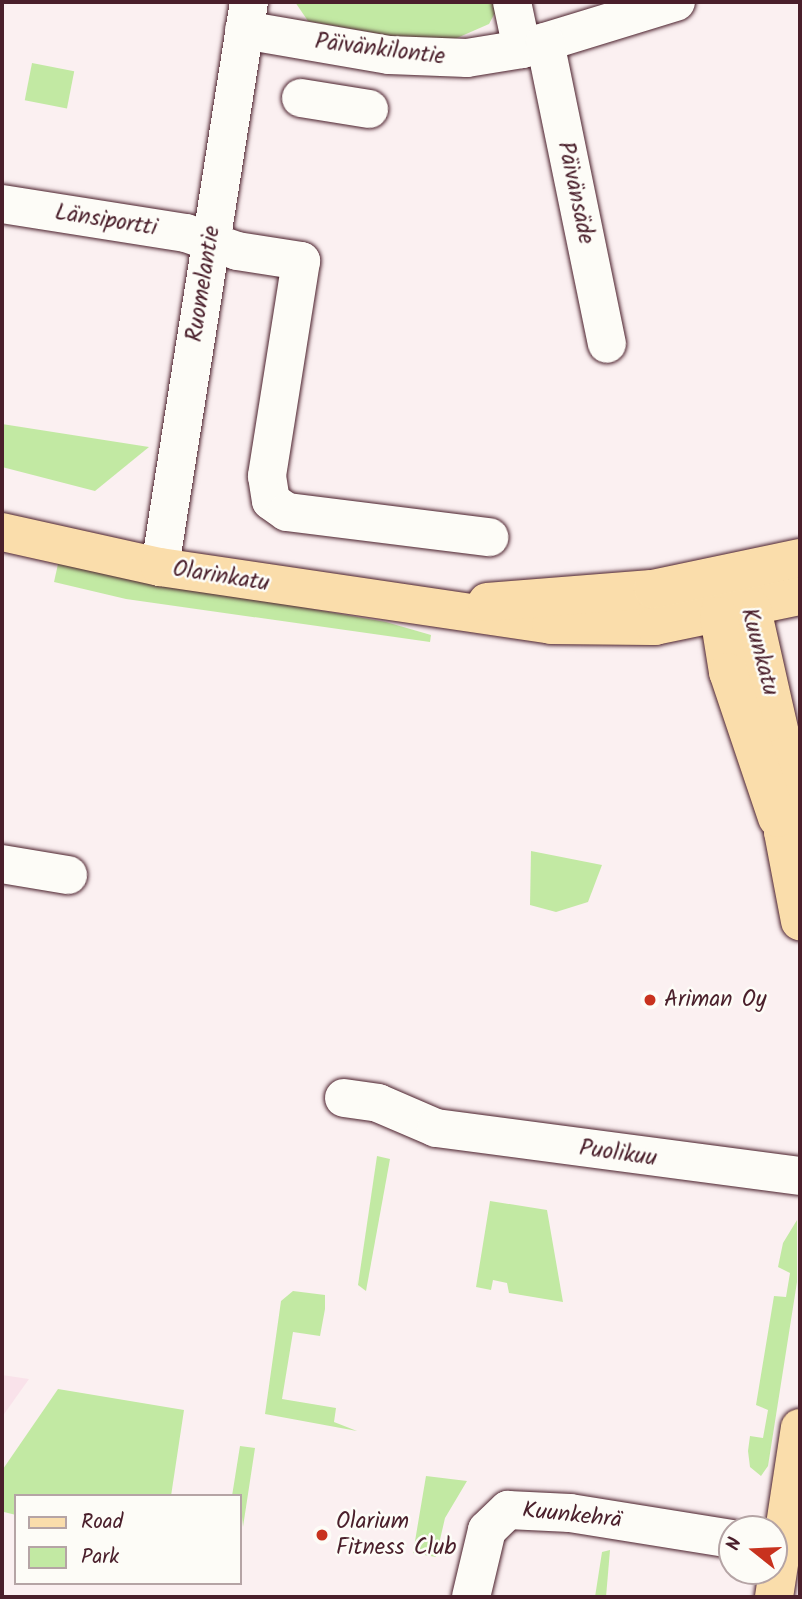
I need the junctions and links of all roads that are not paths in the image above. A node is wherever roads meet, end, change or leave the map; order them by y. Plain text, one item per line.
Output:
1 (512, 2) edge
2 (676, 2) edge
3 (247, 16) edge
4 (533, 46) junction
5 (342, 48) junction
6 (335, 103) dead end
7 (2, 204) edge
8 (211, 240) junction
9 (607, 344) dead end
10 (2, 532) edge
11 (489, 537) dead end
12 (800, 558) edge
13 (160, 567) junction
14 (730, 575) junction
15 (800, 596) edge
16 (443, 607) junction
17 (735, 612) junction
18 (791, 855) edge
19 (2, 864) edge
20 (68, 875) dead end
21 (800, 921) edge
22 (344, 1098) dead end
23 (800, 1176) edge
24 (800, 1428) edge
25 (784, 1515) edge
26 (718, 1537) edge
27 (471, 1597) edge

1 - 4 street, Päivänsäde
2 - 4 street, Päivänkilontie
3 - 5 street, Päivänkilontie
3 - 8 street, Ruomelantie
4 - 5 street, Päivänkilontie
4 - 9 street, Päivänsäde
5 - 6 street
7 - 8 street, Länsiportti
8 - 11 street, Länsiportti
8 - 13 street, Ruomelantie
10 - 13 main road, Olarinkatu
12 - 14 main road, Olarinkatu
13 - 16 main road, Olarinkatu
14 - 16 main road, Olarinkatu
14 - 17 main road, Kuunkatu
15 - 17 main road, Olarinkatu
16 - 17 main road, Olarinkatu
17 - 18 main road, Kuunkatu
18 - 21 main road, Kuunkatu
19 - 20 street
22 - 23 street, Puolikuu
24 - 25 main road
26 - 27 street, Kuunkehrä

